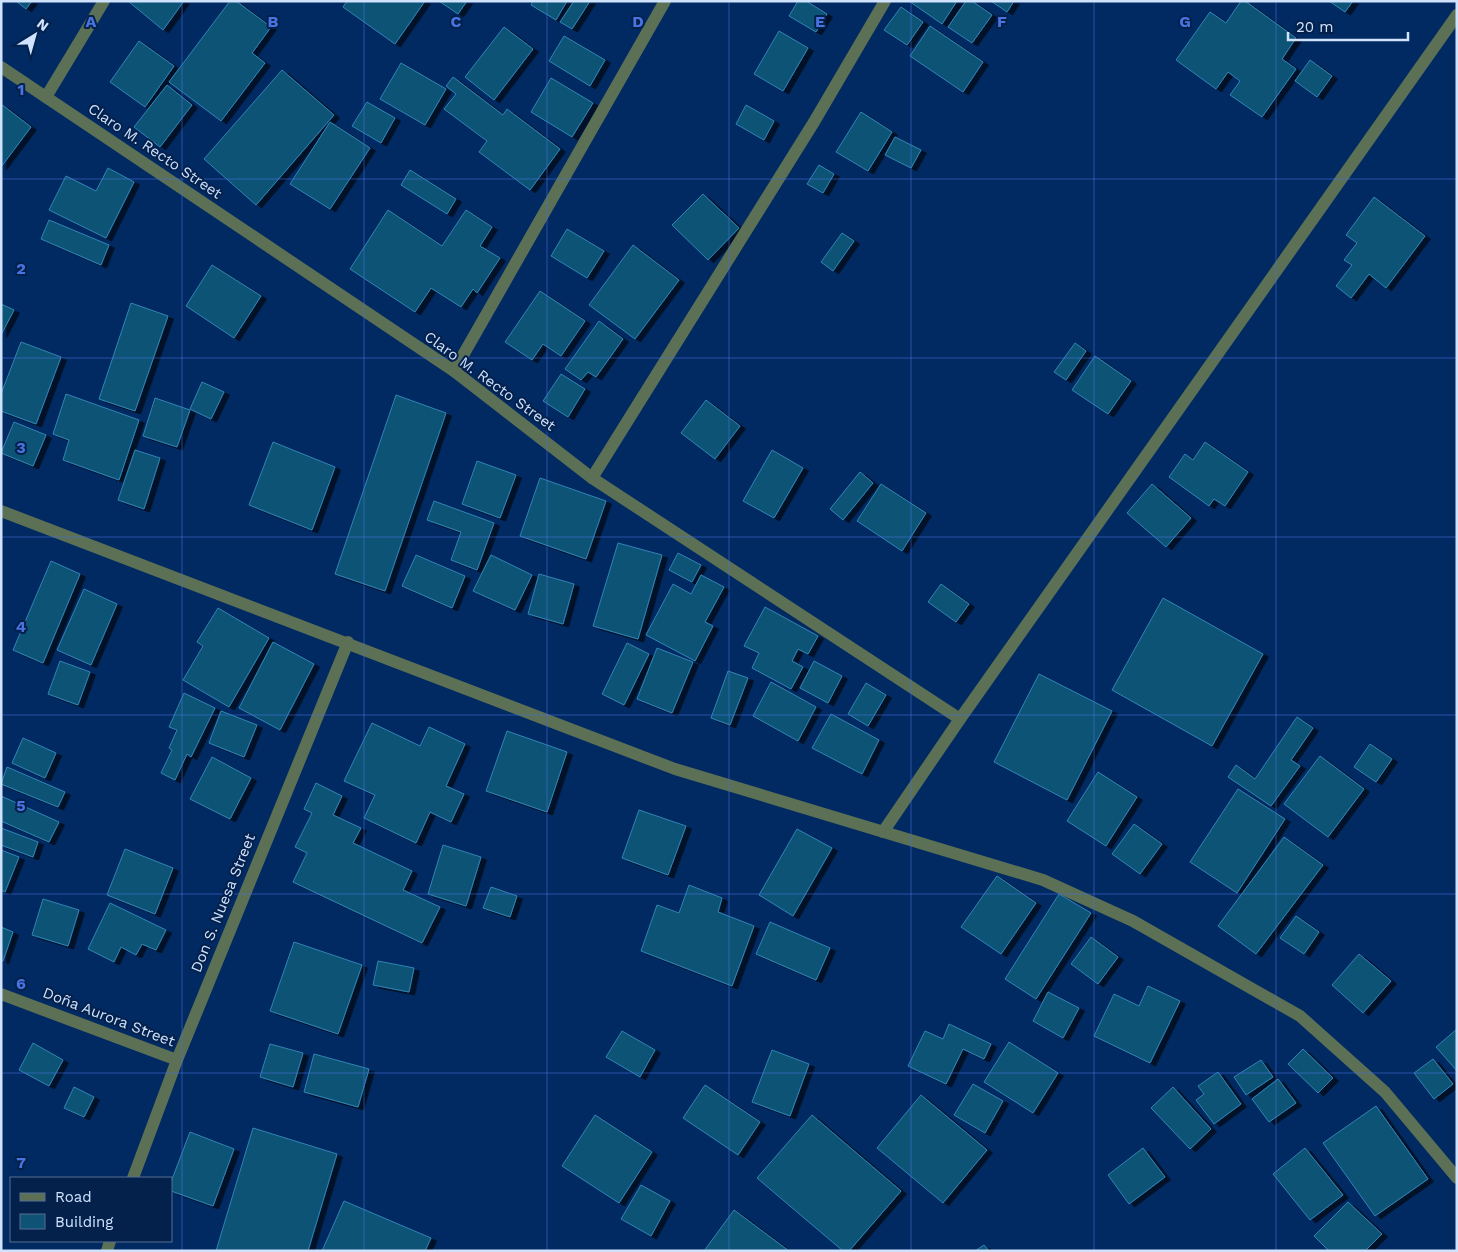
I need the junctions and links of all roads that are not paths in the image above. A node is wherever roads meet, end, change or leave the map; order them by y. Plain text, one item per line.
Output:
1 (104, 1) edge
2 (665, 1) edge
3 (885, 1) edge
4 (1457, 15) edge
5 (1, 67) edge
6 (46, 97) junction
7 (454, 371) junction
8 (592, 478) junction
9 (1, 510) edge
10 (348, 642) junction
11 (960, 719) junction
12 (884, 832) junction
13 (1, 994) edge
14 (176, 1060) junction
15 (133, 1177) edge
16 (1457, 1178) edge

1 - 6 street
2 - 7 street
3 - 8 street
4 - 11 street
5 - 6 street, Claro M. Recto Street
6 - 7 street, Claro M. Recto Street
7 - 8 street, Claro M. Recto Street
8 - 11 street, Claro M. Recto Street
9 - 10 street
10 - 12 street
10 - 14 street, Don S. Nuesa Street
11 - 12 street
12 - 16 street
13 - 14 street, Doña Aurora Street
14 - 15 street, Don S. Nuesa Street

